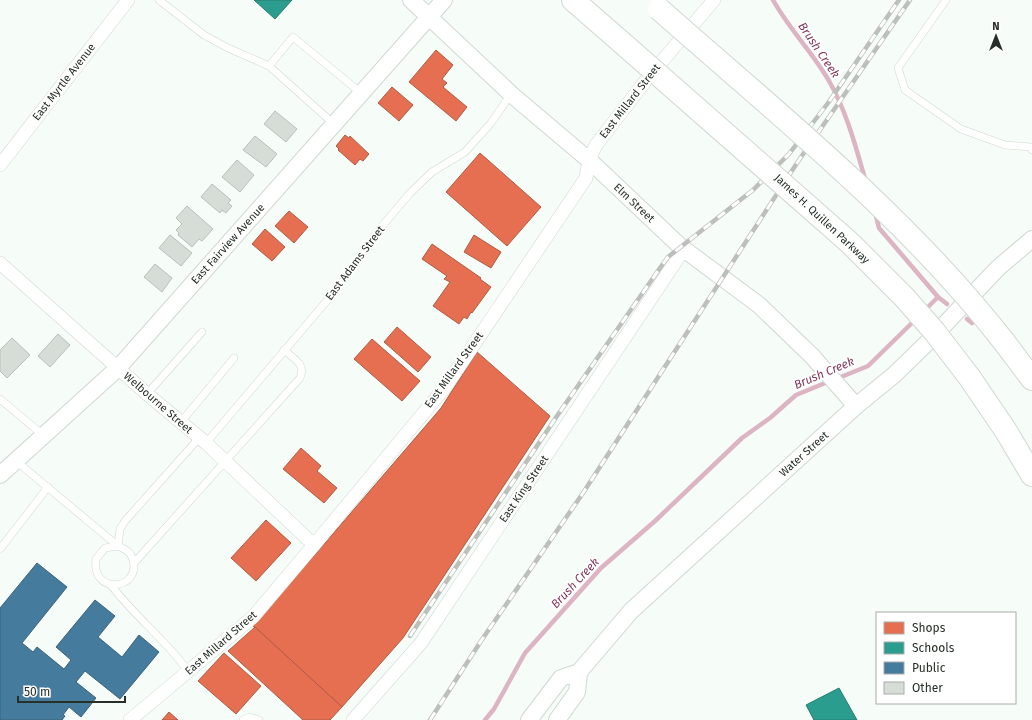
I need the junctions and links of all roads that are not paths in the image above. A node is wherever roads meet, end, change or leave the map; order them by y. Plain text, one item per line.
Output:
1 (128, 0) edge
2 (411, 0) edge
3 (444, 0) edge
4 (573, 0) edge
5 (714, 0) edge
6 (946, 0) edge
7 (164, 1) edge
8 (654, 4) edge
9 (430, 16) junction
10 (269, 66) junction
11 (362, 93) junction
12 (512, 94) junction
13 (334, 124) junction
14 (1032, 150) edge
15 (589, 160) junction
16 (0, 165) edge
17 (1032, 239) edge
18 (684, 249) junction
19 (0, 263) edge
20 (202, 332) dead end
21 (284, 350) junction
22 (234, 358) dead end
23 (118, 368) junction
24 (1032, 379) edge
25 (147, 394) junction
26 (1, 401) edge
27 (856, 406) junction
28 (181, 422) junction
29 (44, 436) junction
30 (202, 440) junction
31 (16, 461) junction
32 (226, 462) junction
33 (0, 475) edge
34 (1032, 475) edge
35 (48, 487) junction
36 (314, 545) junction
37 (118, 546) junction
38 (0, 549) edge
39 (134, 563) junction
40 (111, 585) junction
41 (188, 671) junction
42 (579, 672) junction
43 (130, 720) edge
44 (243, 720) edge
45 (259, 720) edge
46 (354, 720) edge
47 (529, 720) edge
48 (557, 720) edge

1 - 16 street, East Myrtle Avenue
2 - 9 street, Elm Street
3 - 9 street, East Fairview Avenue
4 - 34 highway, James H. Quillen Parkway, bridge
5 - 15 street, East Millard Street
6 - 14 lane
7 - 10 lane
8 - 24 highway, bridge
9 - 11 street, East Fairview Avenue
9 - 12 street, Elm Street
10 - 11 lane
10 - 13 lane
11 - 13 street, East Fairview Avenue
12 - 15 street, Elm Street
12 - 21 lane, East Adams Street
13 - 23 street, East Fairview Avenue
15 - 18 street, Elm Street
15 - 36 street, East Millard Street
17 - 27 street, Water Street
18 - 27 street, Elm Street
18 - 46 street, East King Street
19 - 23 street, Welbourne Street
20 - 25 lane
21 - 30 lane, East Adams Street
21 - 32 lane
22 - 28 lane
23 - 25 street, Welbourne Street
23 - 29 street, East Fairview Avenue
25 - 28 street, Welbourne Street
26 - 29 lane
27 - 42 street, Water Street
28 - 30 street, Welbourne Street
29 - 31 street, East Fairview Avenue
30 - 32 street, Welbourne Street
30 - 37 lane, East Adams Street
31 - 33 street, East Fairview Avenue
31 - 35 lane
32 - 36 street, Welbourne Street
32 - 39 lane
35 - 37 lane
35 - 38 lane
36 - 41 street, East Millard Street
37 - 39 lane
37 - 40 lane
39 - 40 lane
40 - 41 lane
41 - 43 street, East Millard Street
42 - 47 street, Water Street
42 - 48 street
44 - 45 lane

